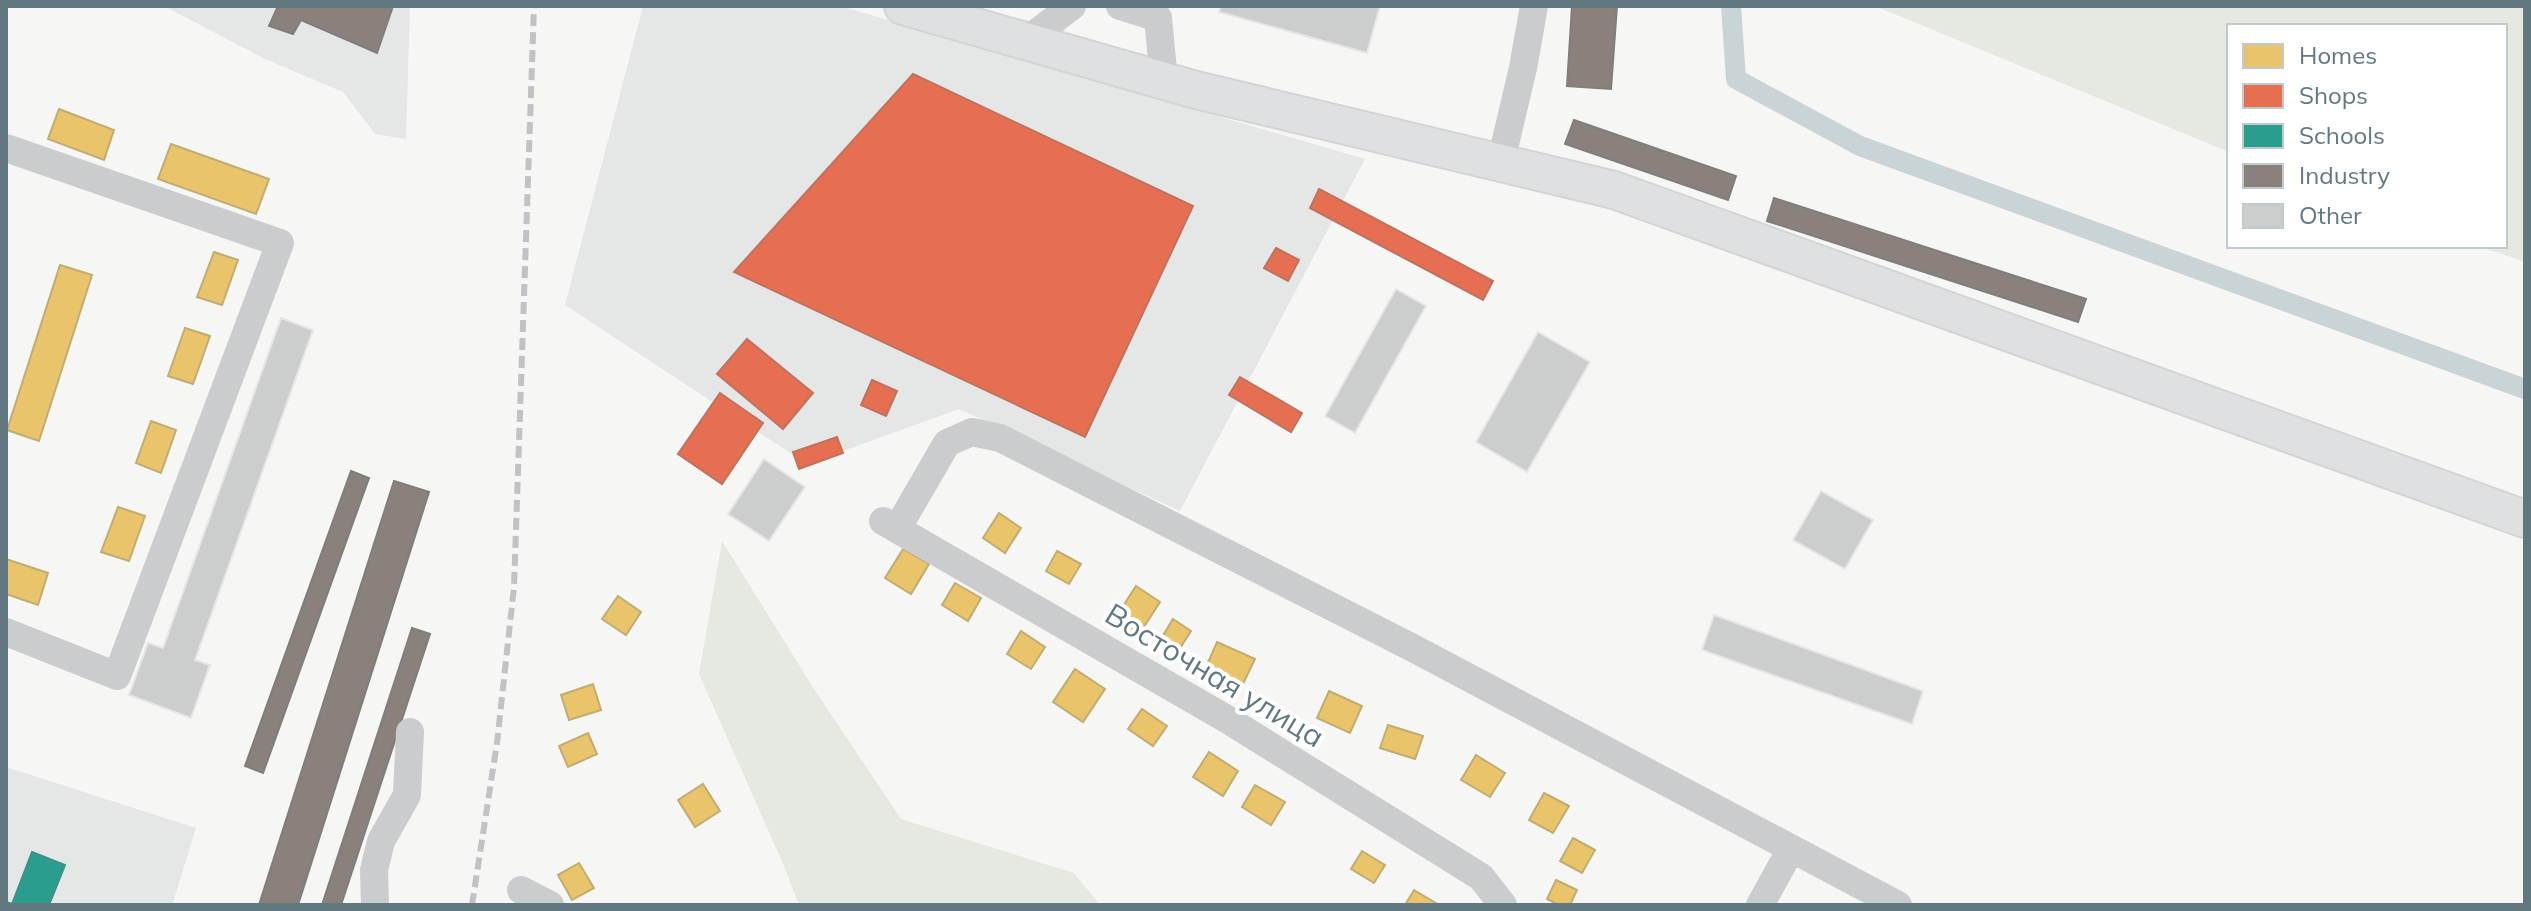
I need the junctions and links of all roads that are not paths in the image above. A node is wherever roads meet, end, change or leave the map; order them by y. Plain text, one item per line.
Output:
1 (903, 6) edge
2 (1072, 6) edge
3 (1120, 6) edge
4 (1534, 6) edge
5 (1026, 41) junction
6 (1164, 81) junction
7 (6, 148) edge
8 (1501, 161) junction
9 (2525, 519) edge
10 (6, 632) edge
11 (410, 732) dead end
12 (1791, 849) junction
13 (521, 890) dead end
14 (375, 905) edge
15 (550, 905) edge
16 (1503, 905) edge
17 (1760, 905) edge
18 (1898, 905) edge

1 - 5 main road
2 - 5 street
3 - 6 street
4 - 8 street
5 - 6 main road
6 - 8 main road
7 - 10 street
8 - 9 main road
11 - 14 street
12 - 16 street, Восточная улица
12 - 17 street
12 - 18 street
13 - 15 street

